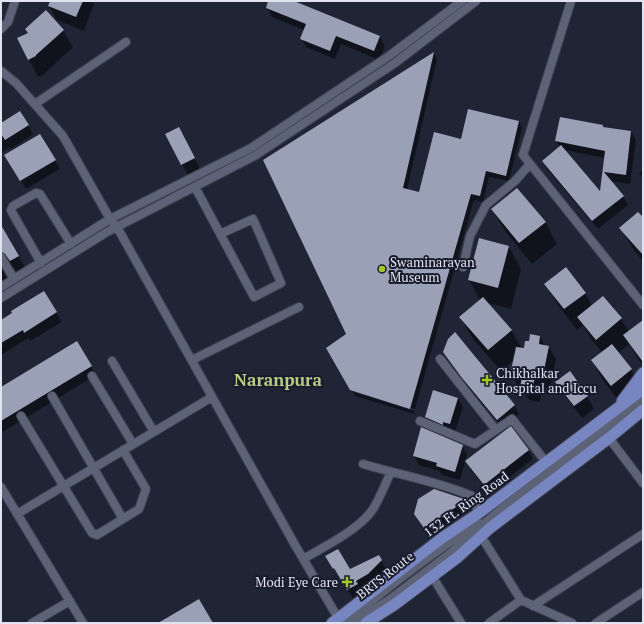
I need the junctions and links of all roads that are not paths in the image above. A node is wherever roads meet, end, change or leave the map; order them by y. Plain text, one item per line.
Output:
1 (15, 1) edge
2 (462, 1) edge
3 (476, 1) edge
4 (571, 1) edge
5 (1, 29) edge
6 (126, 42) dead end
7 (1, 72) edge
8 (35, 104) junction
9 (530, 164) junction
10 (195, 187) junction
11 (110, 220) junction
12 (117, 227) junction
13 (220, 234) junction
14 (71, 244) junction
15 (1, 257) edge
16 (41, 262) junction
17 (463, 267) dead end
18 (14, 279) junction
19 (1, 287) edge
20 (1, 298) edge
21 (643, 305) edge
22 (299, 307) dead end
23 (440, 358) dead end
24 (192, 360) junction
25 (112, 361) dead end
26 (643, 373) edge
27 (92, 376) dead end
28 (643, 389) edge
29 (52, 396) dead end
30 (212, 397) junction
31 (643, 400) edge
32 (617, 408) junction
33 (641, 414) edge
34 (21, 416) dead end
35 (420, 422) dead end
36 (496, 430) junction
37 (154, 432) junction
38 (609, 438) junction
39 (133, 444) junction
40 (123, 450) junction
41 (546, 462) junction
42 (363, 464) dead end
43 (94, 468) junction
44 (391, 472) junction
45 (643, 483) edge
46 (1, 487) edge
47 (63, 487) junction
48 (501, 509) junction
49 (479, 513) junction
50 (17, 514) junction
51 (123, 519) junction
52 (643, 534) edge
53 (481, 536) junction
54 (303, 559) junction
55 (432, 576) junction
56 (643, 592) edge
57 (521, 600) junction
58 (70, 601) junction
59 (533, 606) junction
60 (338, 622) edge
61 (32, 623) edge
62 (83, 623) edge
63 (351, 623) edge
64 (366, 623) edge
65 (461, 623) edge
66 (489, 623) edge
67 (572, 623) edge
68 (596, 623) edge

1 - 5 street
2 - 11 street
3 - 10 street
4 - 9 street
6 - 8 street
7 - 8 street
8 - 11 street
9 - 17 street
9 - 21 street
10 - 12 street
10 - 13 street
11 - 12 street
11 - 14 street
12 - 20 street
12 - 24 street
13 - 13 street
14 - 16 street
14 - 16 street
15 - 18 street
16 - 18 street
18 - 19 street
22 - 24 street
23 - 36 street
24 - 30 street
25 - 37 street
26 - 32 main road
27 - 39 street
28 - 32 main road
29 - 43 street
30 - 37 street
30 - 54 street
31 - 48 street, BRTS Route
32 - 41 main road, 132 Ft. Ring Road
33 - 38 main road
34 - 47 street
35 - 36 street
36 - 41 street
37 - 39 street
38 - 45 street
38 - 53 main road
39 - 40 street
40 - 43 street
40 - 51 street
41 - 49 main road, 132 Ft. Ring Road
42 - 44 street
43 - 47 street
43 - 51 street
44 - 49 street
44 - 54 street
46 - 50 street
47 - 50 street
47 - 51 street
48 - 60 street, BRTS Route
48 - 63 street, BRTS Route
49 - 60 main road, 132 Ft. Ring Road
50 - 58 street
52 - 59 street
53 - 55 main road
53 - 57 street
54 - 60 street
55 - 64 main road
55 - 65 street
56 - 68 street
57 - 59 street
57 - 66 street
58 - 61 street
58 - 62 street
59 - 67 street

